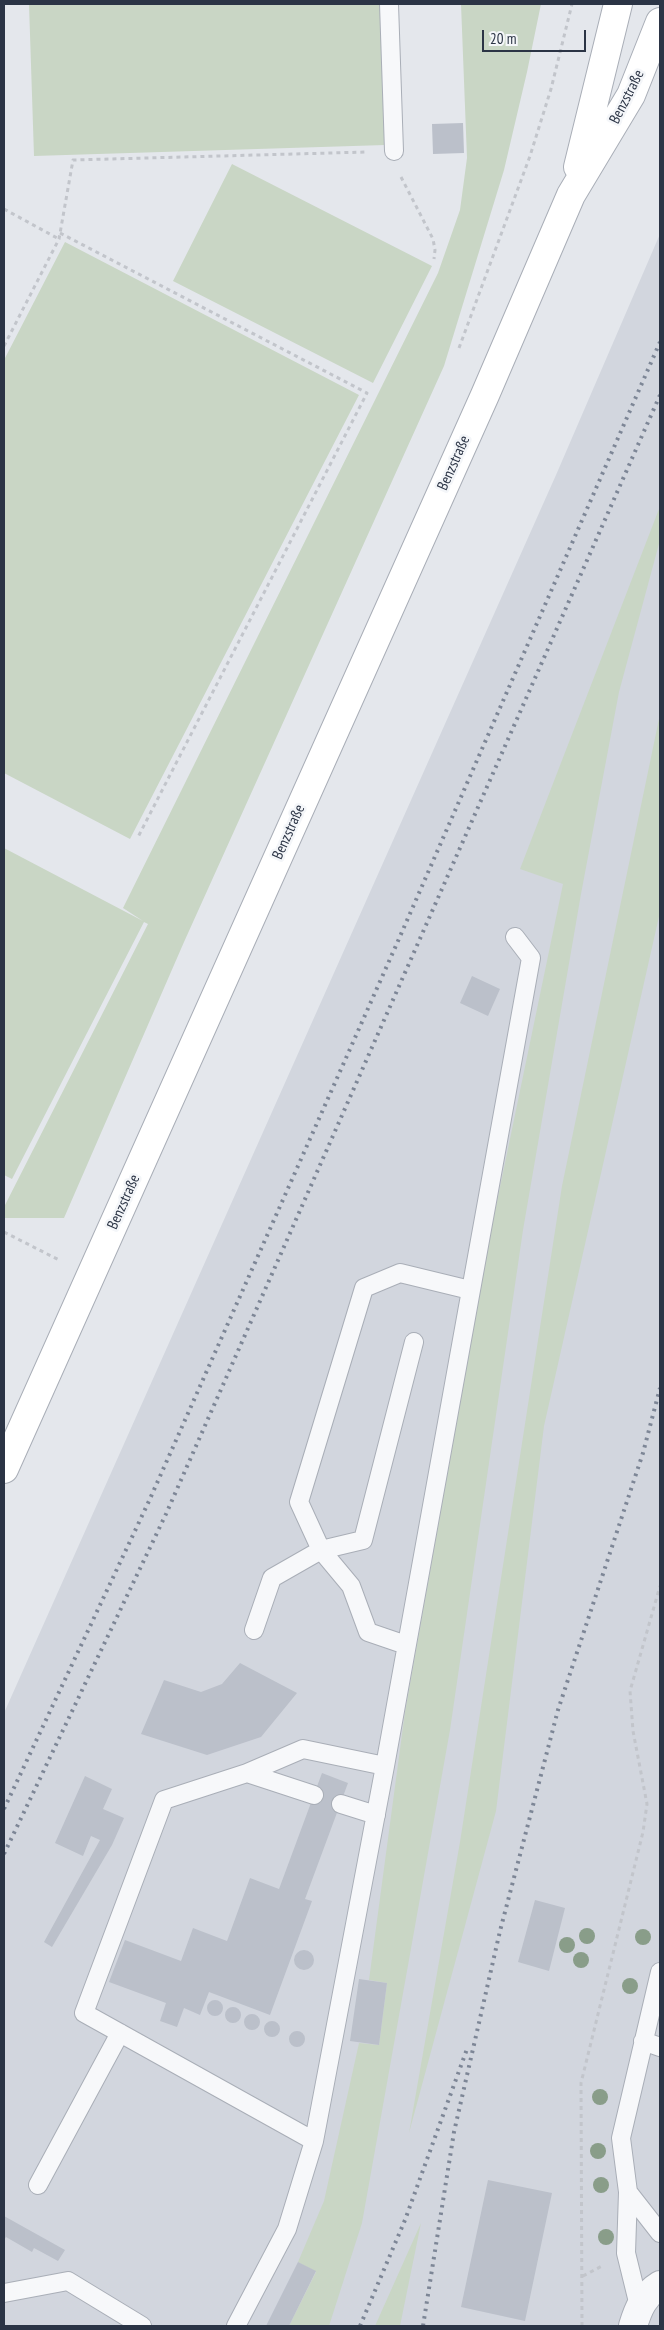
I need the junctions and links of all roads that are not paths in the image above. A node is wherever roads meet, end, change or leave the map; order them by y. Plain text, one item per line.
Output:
1 (389, 4) edge
2 (618, 4) edge
3 (660, 22) edge
4 (394, 151) road end
5 (571, 195) junction
6 (515, 937) dead end
7 (470, 1290) junction
8 (414, 1342) dead end
9 (4, 1468) edge
10 (321, 1550) junction
11 (254, 1630) dead end
12 (406, 1646) junction
13 (385, 1766) junction
14 (247, 1773) junction
15 (314, 1795) dead end
16 (341, 1804) dead end
17 (376, 1815) junction
18 (660, 1973) edge
19 (120, 2033) junction
20 (643, 2041) junction
21 (660, 2047) edge
22 (314, 2141) junction
23 (38, 2185) dead end
24 (628, 2192) junction
25 (660, 2233) edge
26 (660, 2285) edge
27 (4, 2293) edge
28 (636, 2316) edge
29 (142, 2326) edge
30 (236, 2326) edge

1 - 4 lane
2 - 5 main road, Benzstraße
3 - 5 main road, Benzstraße
5 - 9 main road, Benzstraße
6 - 7 lane
7 - 10 lane
7 - 12 lane
8 - 10 lane
10 - 11 lane
10 - 12 lane
12 - 13 lane
13 - 14 lane
13 - 17 lane
14 - 15 lane
14 - 19 lane
16 - 17 lane
17 - 22 lane
18 - 20 lane
19 - 22 lane
19 - 23 lane
20 - 21 lane
20 - 24 lane
22 - 30 lane
24 - 25 lane
24 - 28 lane
26 - 28 street
27 - 29 lane

